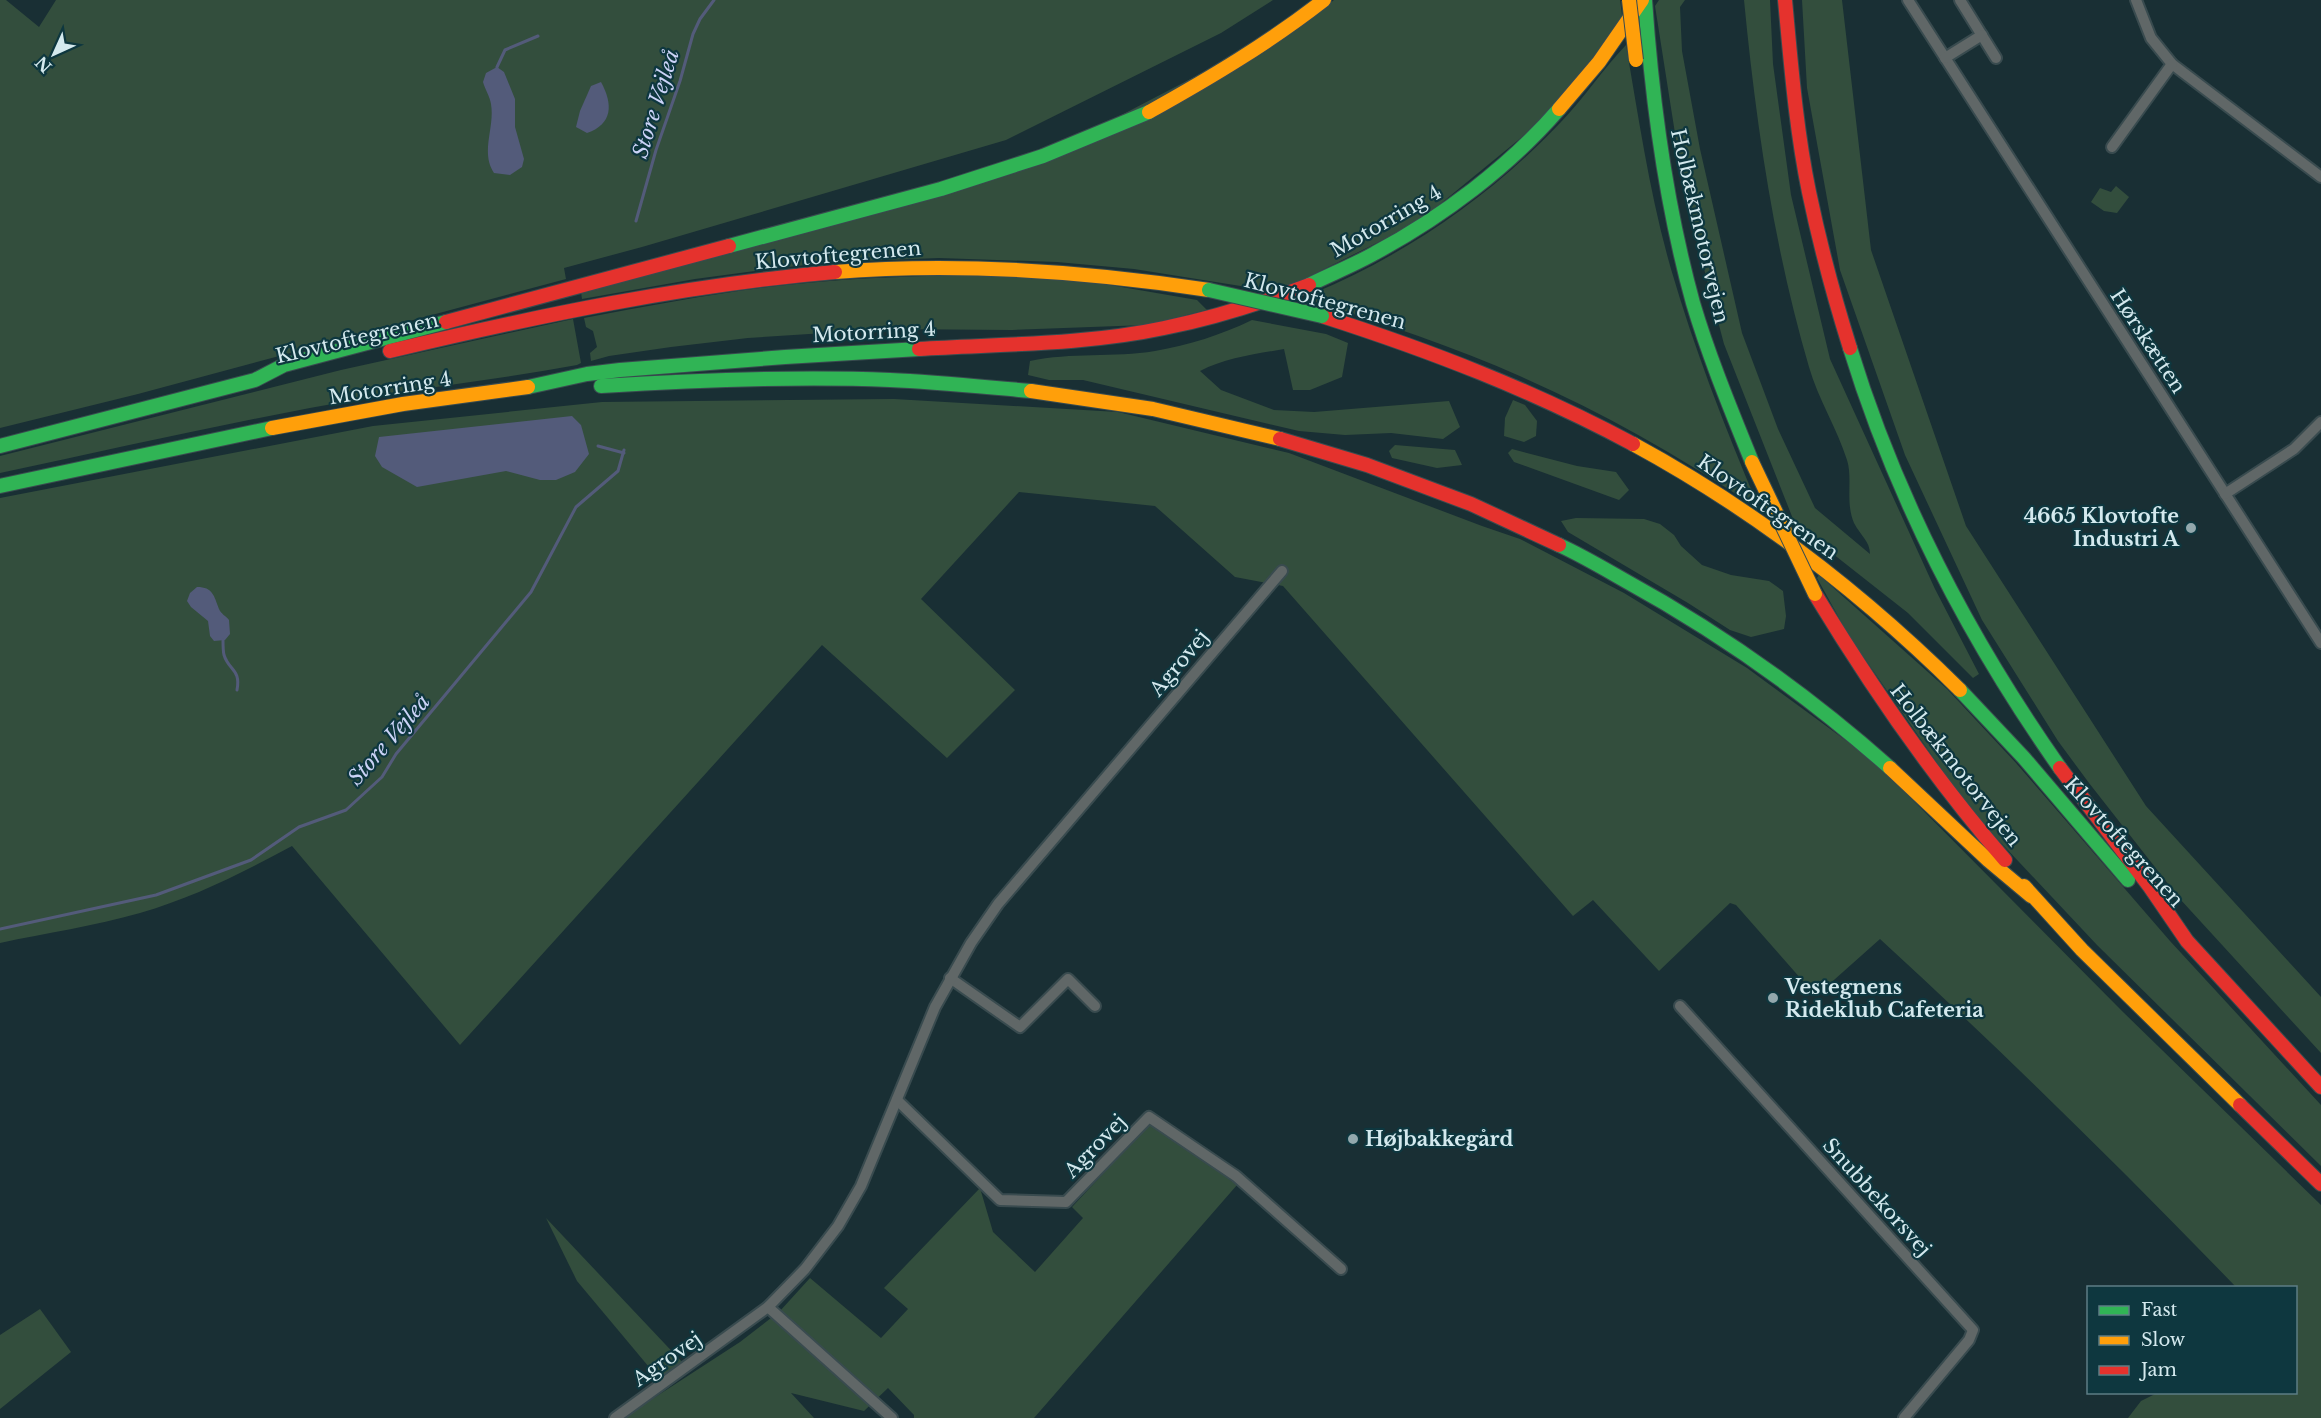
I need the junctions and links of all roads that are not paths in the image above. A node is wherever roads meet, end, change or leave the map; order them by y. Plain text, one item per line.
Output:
1 (1324, 0) edge
2 (1629, 0) edge
3 (1644, 0) edge
4 (1785, 0) edge
5 (1908, 0) edge
6 (1960, 0) edge
7 (2136, 0) edge
8 (1982, 35) junction
9 (1946, 58) junction
10 (1996, 58) dead end
11 (1642, 59) junction
12 (2172, 64) junction
13 (2112, 147) dead end
14 (2321, 177) edge
15 (255, 380) junction
16 (536, 386) junction
17 (2321, 422) edge
18 (0, 446) edge
19 (0, 486) edge
20 (2225, 494) junction
21 (1282, 571) dead end
22 (2321, 643) edge
23 (2031, 896) junction
24 (2183, 936) junction
25 (950, 978) junction
26 (1095, 1006) dead end
27 (1680, 1006) dead end
28 (2321, 1087) edge
29 (897, 1100) junction
30 (2321, 1184) edge
31 (1341, 1269) dead end
32 (768, 1307) junction
33 (615, 1418) edge
34 (892, 1418) edge
35 (1904, 1418) edge

1 - 15 highway
2 - 11 highway, bridge
3 - 11 highway
3 - 16 highway, Motorring 4
4 - 24 highway
5 - 9 street, Hørskætten
6 - 8 street
7 - 12 street
8 - 9 street
8 - 10 street
9 - 20 street, Hørskætten
11 - 23 highway, Holbækmotorvejen, bridge
12 - 13 street
12 - 14 street
15 - 18 highway
15 - 24 highway, Klovtoftegrenen, bridge
16 - 19 highway, Motorring 4
16 - 23 highway
17 - 20 street
20 - 22 street, Hørskætten
21 - 25 street, Agrovej
23 - 30 highway, Holbækmotorvejen
24 - 28 highway
25 - 26 street
25 - 29 street, Agrovej
27 - 35 street, Snubbekorsvej
29 - 31 street, Agrovej
29 - 32 street, Agrovej
32 - 33 street, Agrovej
32 - 34 street

